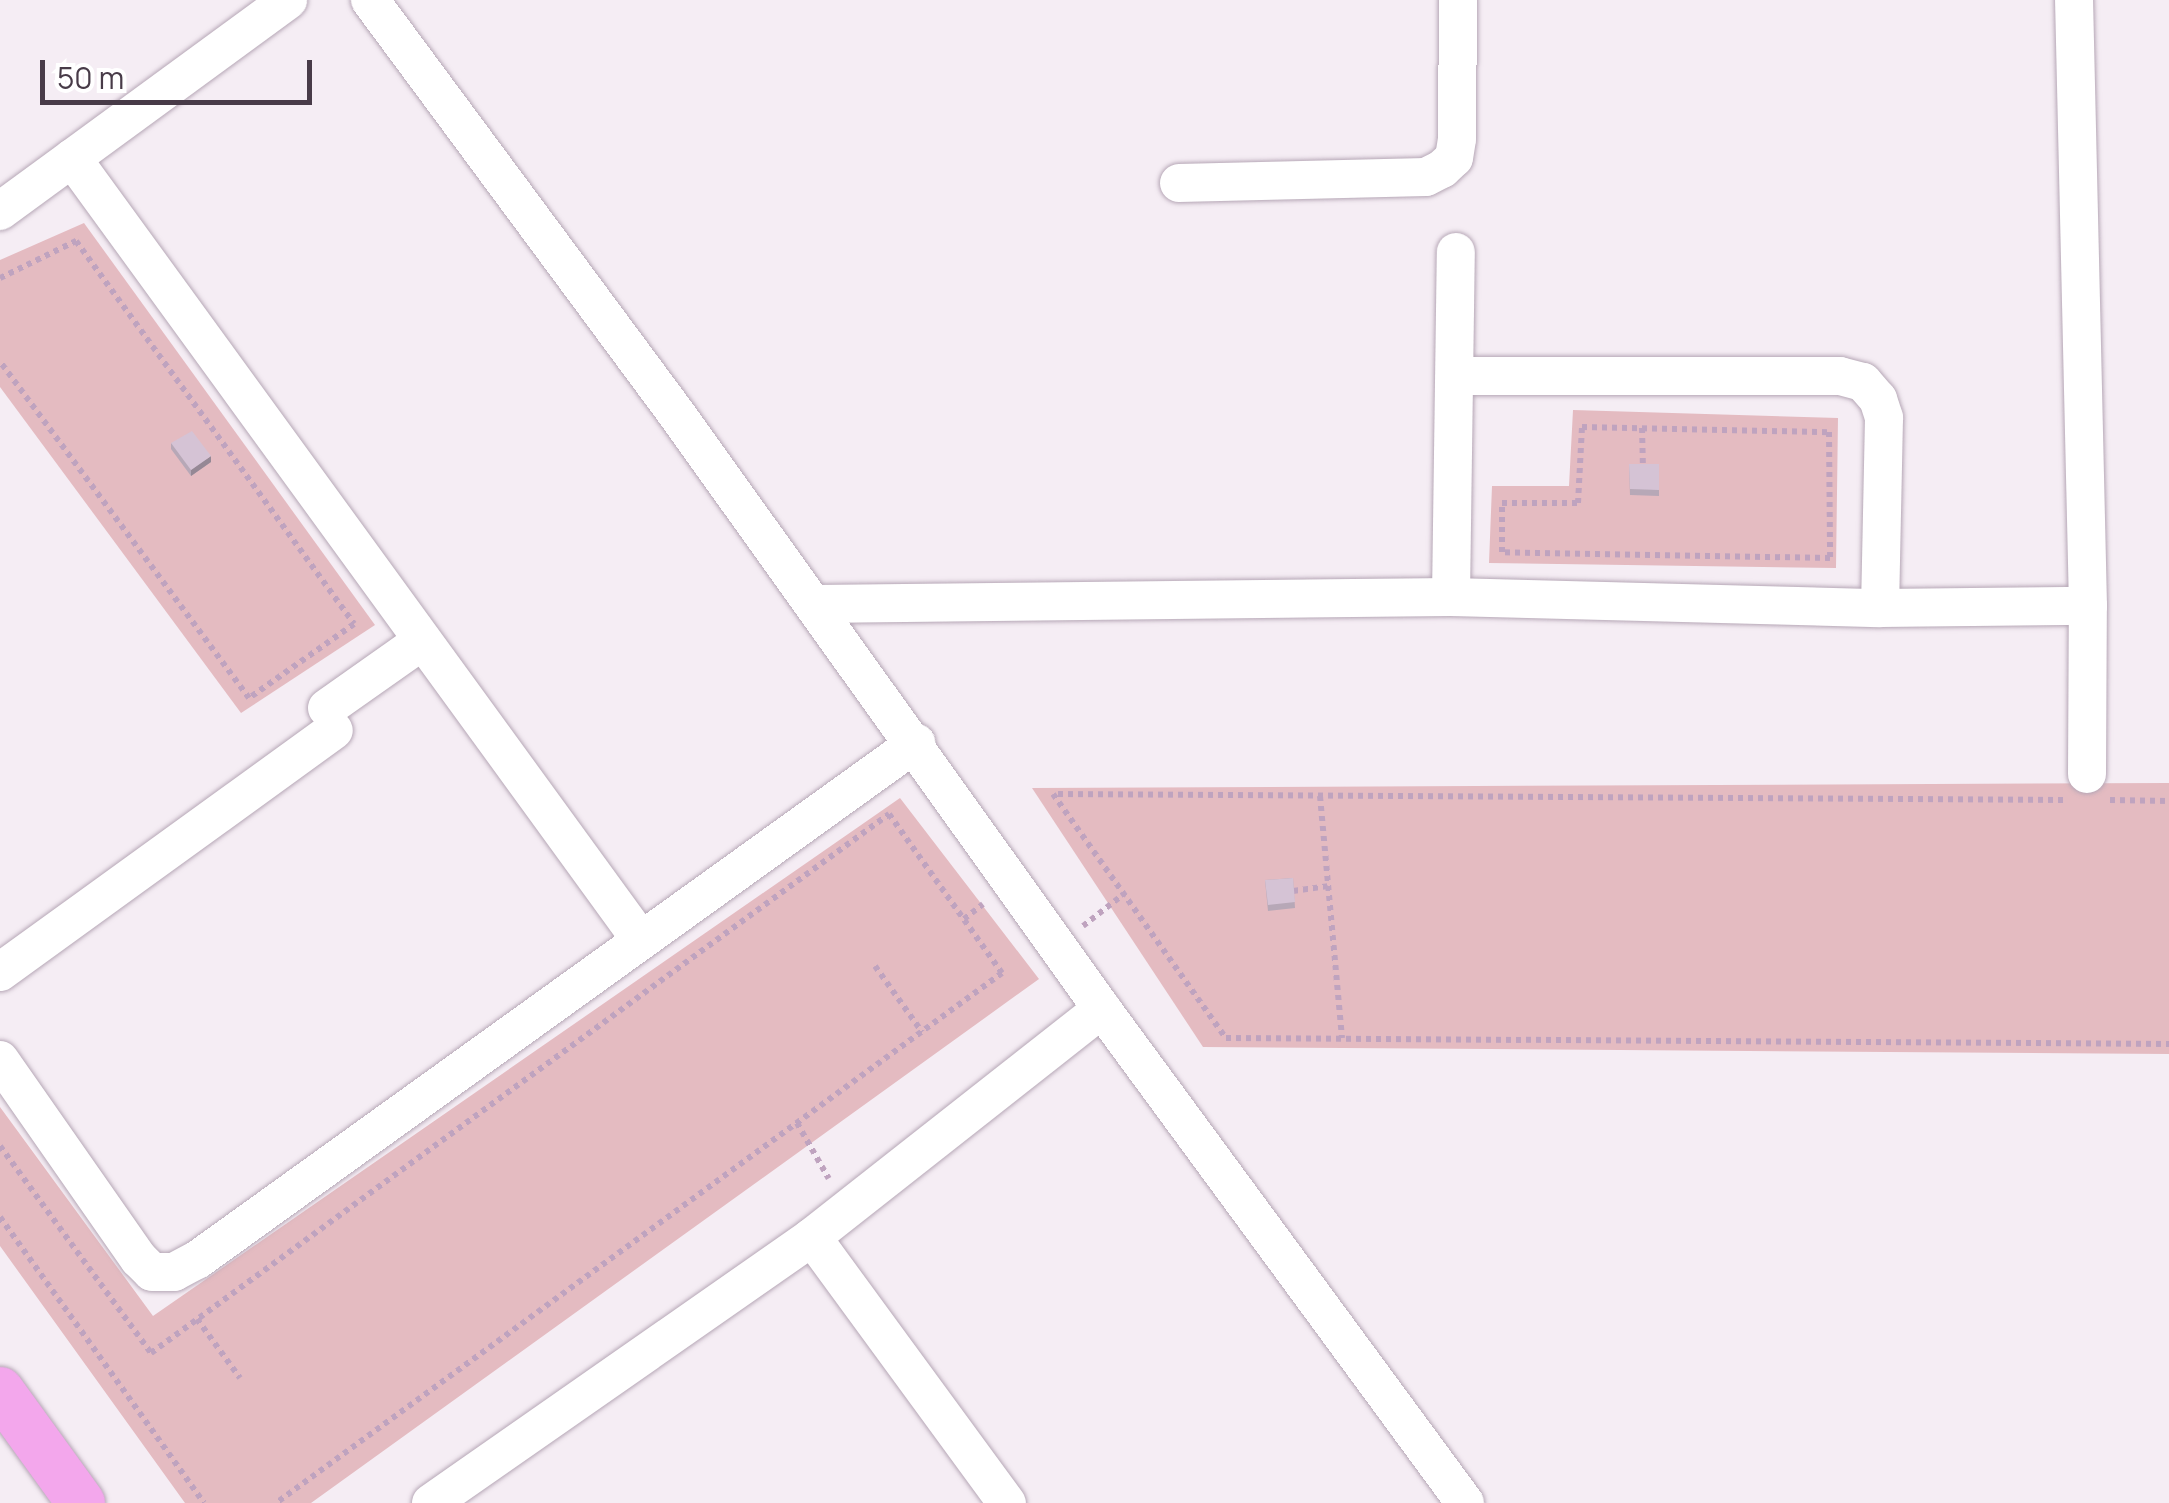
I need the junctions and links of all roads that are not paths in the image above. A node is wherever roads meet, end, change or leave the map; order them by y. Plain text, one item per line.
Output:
1 (288, 0) edge
2 (370, 0) edge
3 (1458, 0) edge
4 (2074, 0) edge
5 (72, 158) junction
6 (1179, 183) dead end
7 (0, 211) edge
8 (1456, 252) dead end
9 (1458, 376) junction
10 (1451, 597) junction
11 (815, 604) junction
12 (2088, 606) junction
13 (1880, 608) junction
14 (422, 641) junction
15 (916, 743) junction
16 (2082, 792) road end
17 (640, 939) junction
18 (0, 972) edge
19 (1102, 1009) junction
20 (0, 1060) edge
21 (812, 1237) junction
22 (0, 1391) edge
23 (82, 1503) edge
24 (432, 1503) edge
25 (1006, 1503) edge
26 (1464, 1503) edge

1 - 5 street
2 - 11 street
3 - 6 street
4 - 12 street
5 - 7 street
5 - 14 street
8 - 9 street
9 - 10 street
9 - 13 street
10 - 11 street
10 - 13 street
11 - 15 street
12 - 13 street
12 - 16 street
14 - 17 street
14 - 18 street
15 - 17 street
15 - 19 street
17 - 20 street
19 - 21 street
19 - 26 street
21 - 24 street
21 - 25 street
22 - 23 main road

